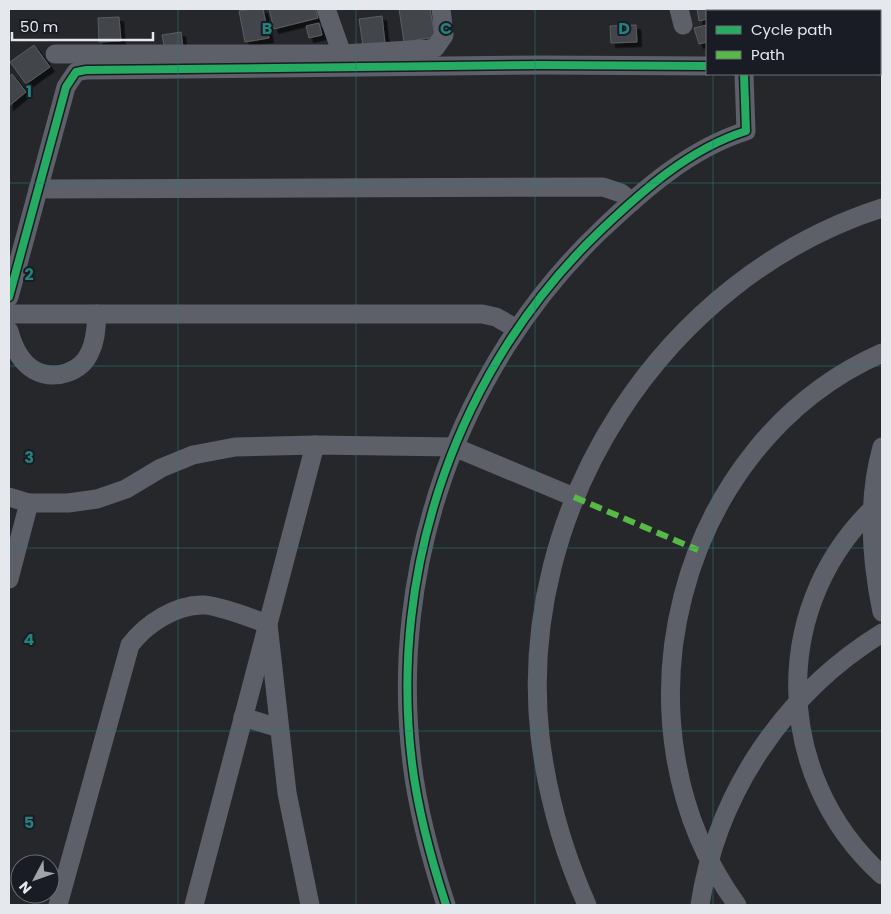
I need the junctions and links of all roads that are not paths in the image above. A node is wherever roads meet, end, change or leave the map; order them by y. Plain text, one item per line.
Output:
1 (326, 9) edge
2 (442, 9) edge
3 (55, 54) dead end
4 (342, 54) junction
5 (706, 66) edge
6 (744, 75) edge
7 (38, 189) junction
8 (632, 202) junction
9 (882, 208) edge
10 (9, 297) edge
11 (9, 314) edge
12 (97, 314) junction
13 (517, 329) junction
14 (9, 331) edge
15 (882, 353) edge
16 (314, 445) junction
17 (454, 447) junction
18 (882, 447) edge
19 (9, 497) edge
20 (574, 497) junction
21 (29, 503) junction
22 (878, 504) edge
23 (9, 578) edge
24 (882, 612) edge
25 (268, 624) junction
26 (882, 633) edge
27 (797, 702) junction
28 (243, 718) junction
29 (279, 728) junction
30 (710, 860) junction
31 (882, 875) edge
32 (58, 905) edge
33 (194, 905) edge
34 (310, 905) edge
35 (446, 905) edge
36 (587, 905) edge
37 (700, 905) edge
38 (737, 905) edge

1 - 4 street
2 - 4 street
3 - 4 street
5 - 7 street
6 - 8 street
7 - 8 street
7 - 10 street
8 - 13 street
9 - 20 street
11 - 12 street
12 - 13 street
12 - 14 street
13 - 17 street
15 - 30 street
16 - 17 street
16 - 21 street
16 - 25 street
17 - 20 street
17 - 35 street
18 - 22 street
19 - 21 street
20 - 36 street
21 - 23 street
22 - 24 street
22 - 27 street
25 - 28 street
25 - 29 street
25 - 32 street
26 - 27 street
27 - 30 street
27 - 31 street
28 - 29 street
28 - 33 street
29 - 34 street
30 - 37 street
30 - 38 street

